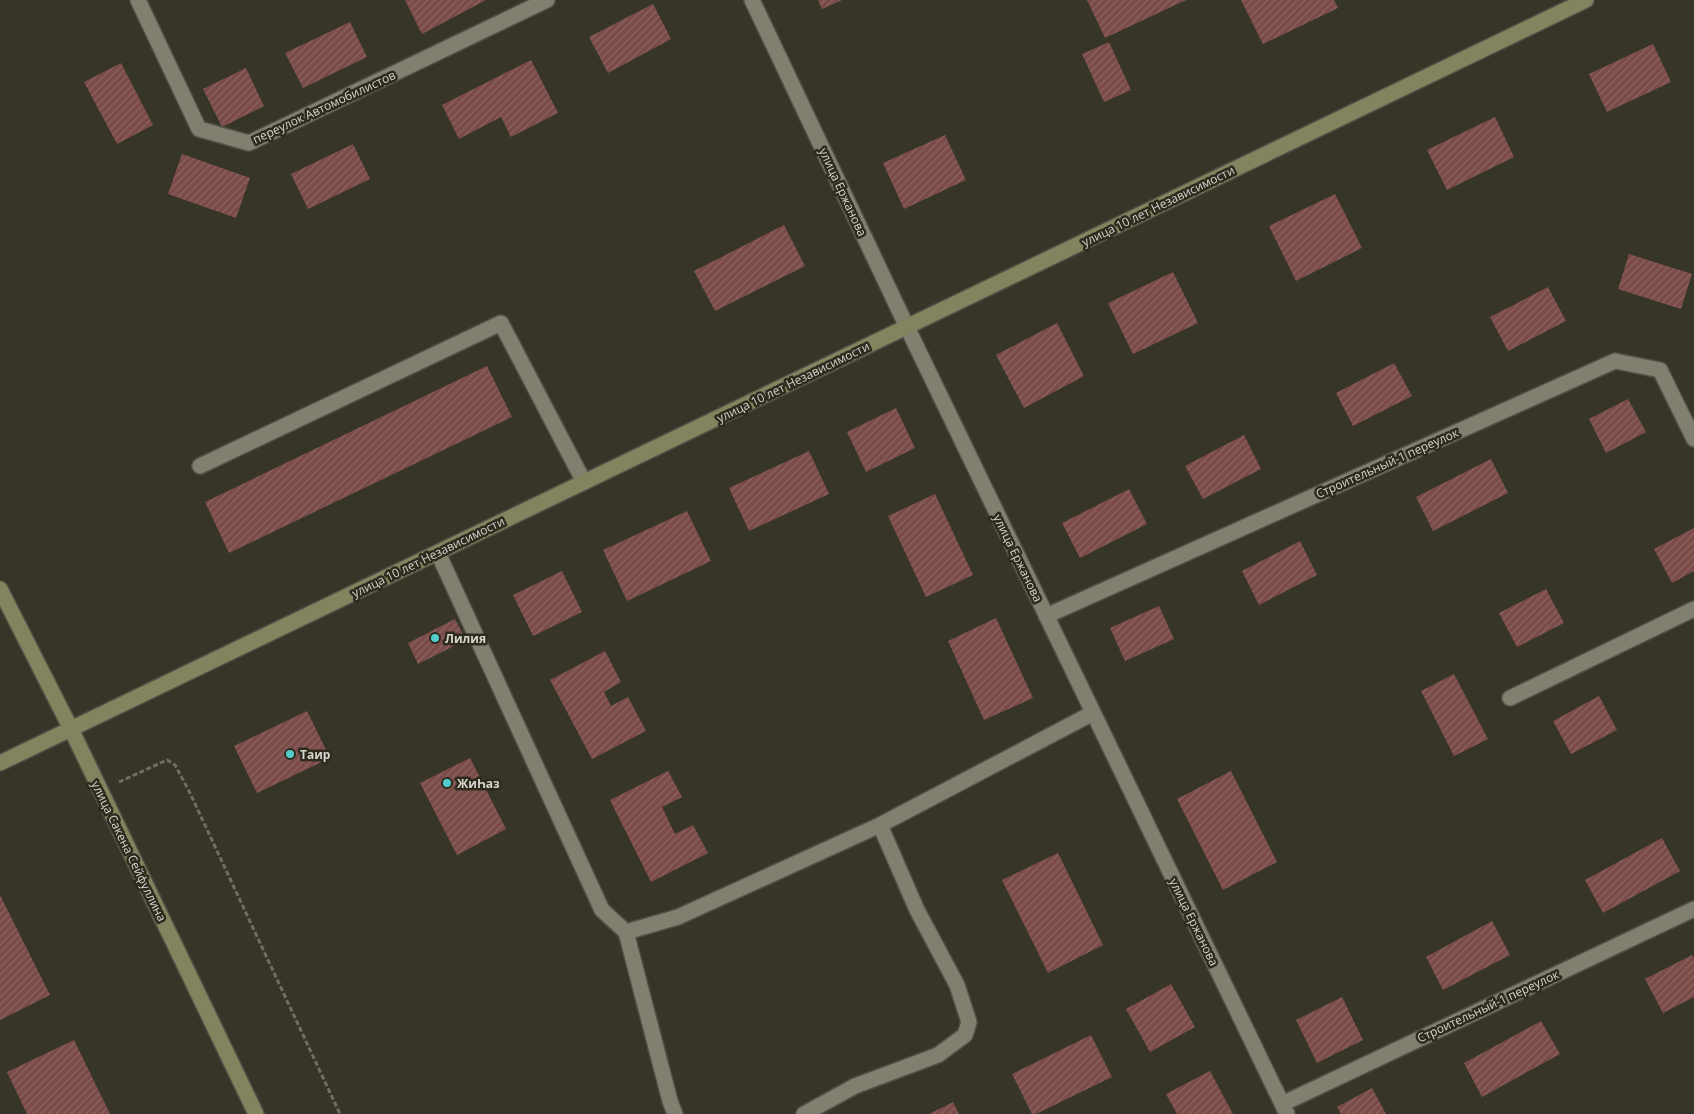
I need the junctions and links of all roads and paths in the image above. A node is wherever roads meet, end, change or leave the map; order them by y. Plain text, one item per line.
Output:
1 (138, 0) edge
2 (546, 0) edge
3 (752, 0) edge
4 (1586, 0) edge
5 (907, 327) junction
6 (1694, 439) edge
7 (200, 466) dead end
8 (584, 482) junction
9 (438, 553) junction
10 (0, 589) edge
11 (1694, 609) edge
12 (1046, 616) junction
13 (1510, 698) dead end
14 (1093, 713) junction
15 (71, 729) junction
16 (0, 764) edge
17 (100, 790) junction
18 (880, 825) junction
19 (1694, 909) edge
20 (626, 932) junction
21 (1284, 1109) edge
22 (256, 1114) edge
23 (340, 1114) edge
24 (675, 1114) edge
25 (804, 1114) edge

1 - 2 street, переулок Автомобилистов
3 - 5 street, улица Ержанова
4 - 5 street, улица 10 лет Независимости
5 - 8 street, улица 10 лет Независимости
5 - 12 street, улица Ержанова
6 - 12 street, Строительный-1 переулок
7 - 8 street
8 - 9 street, улица 10 лет Независимости
9 - 15 street, улица 10 лет Независимости
9 - 20 street
10 - 15 street, улица Сакена Сейфуллина
11 - 13 street
12 - 14 street, улица Ержанова
14 - 18 street
14 - 21 street, улица Ержанова
15 - 16 street, улица 10 лет Независимости
15 - 17 street, улица Сакена Сейфуллина
17 - 22 street, улица Сакена Сейфуллина
17 - 23 path
18 - 20 street
18 - 25 street
19 - 21 street, Строительный-1 переулок
20 - 24 street

